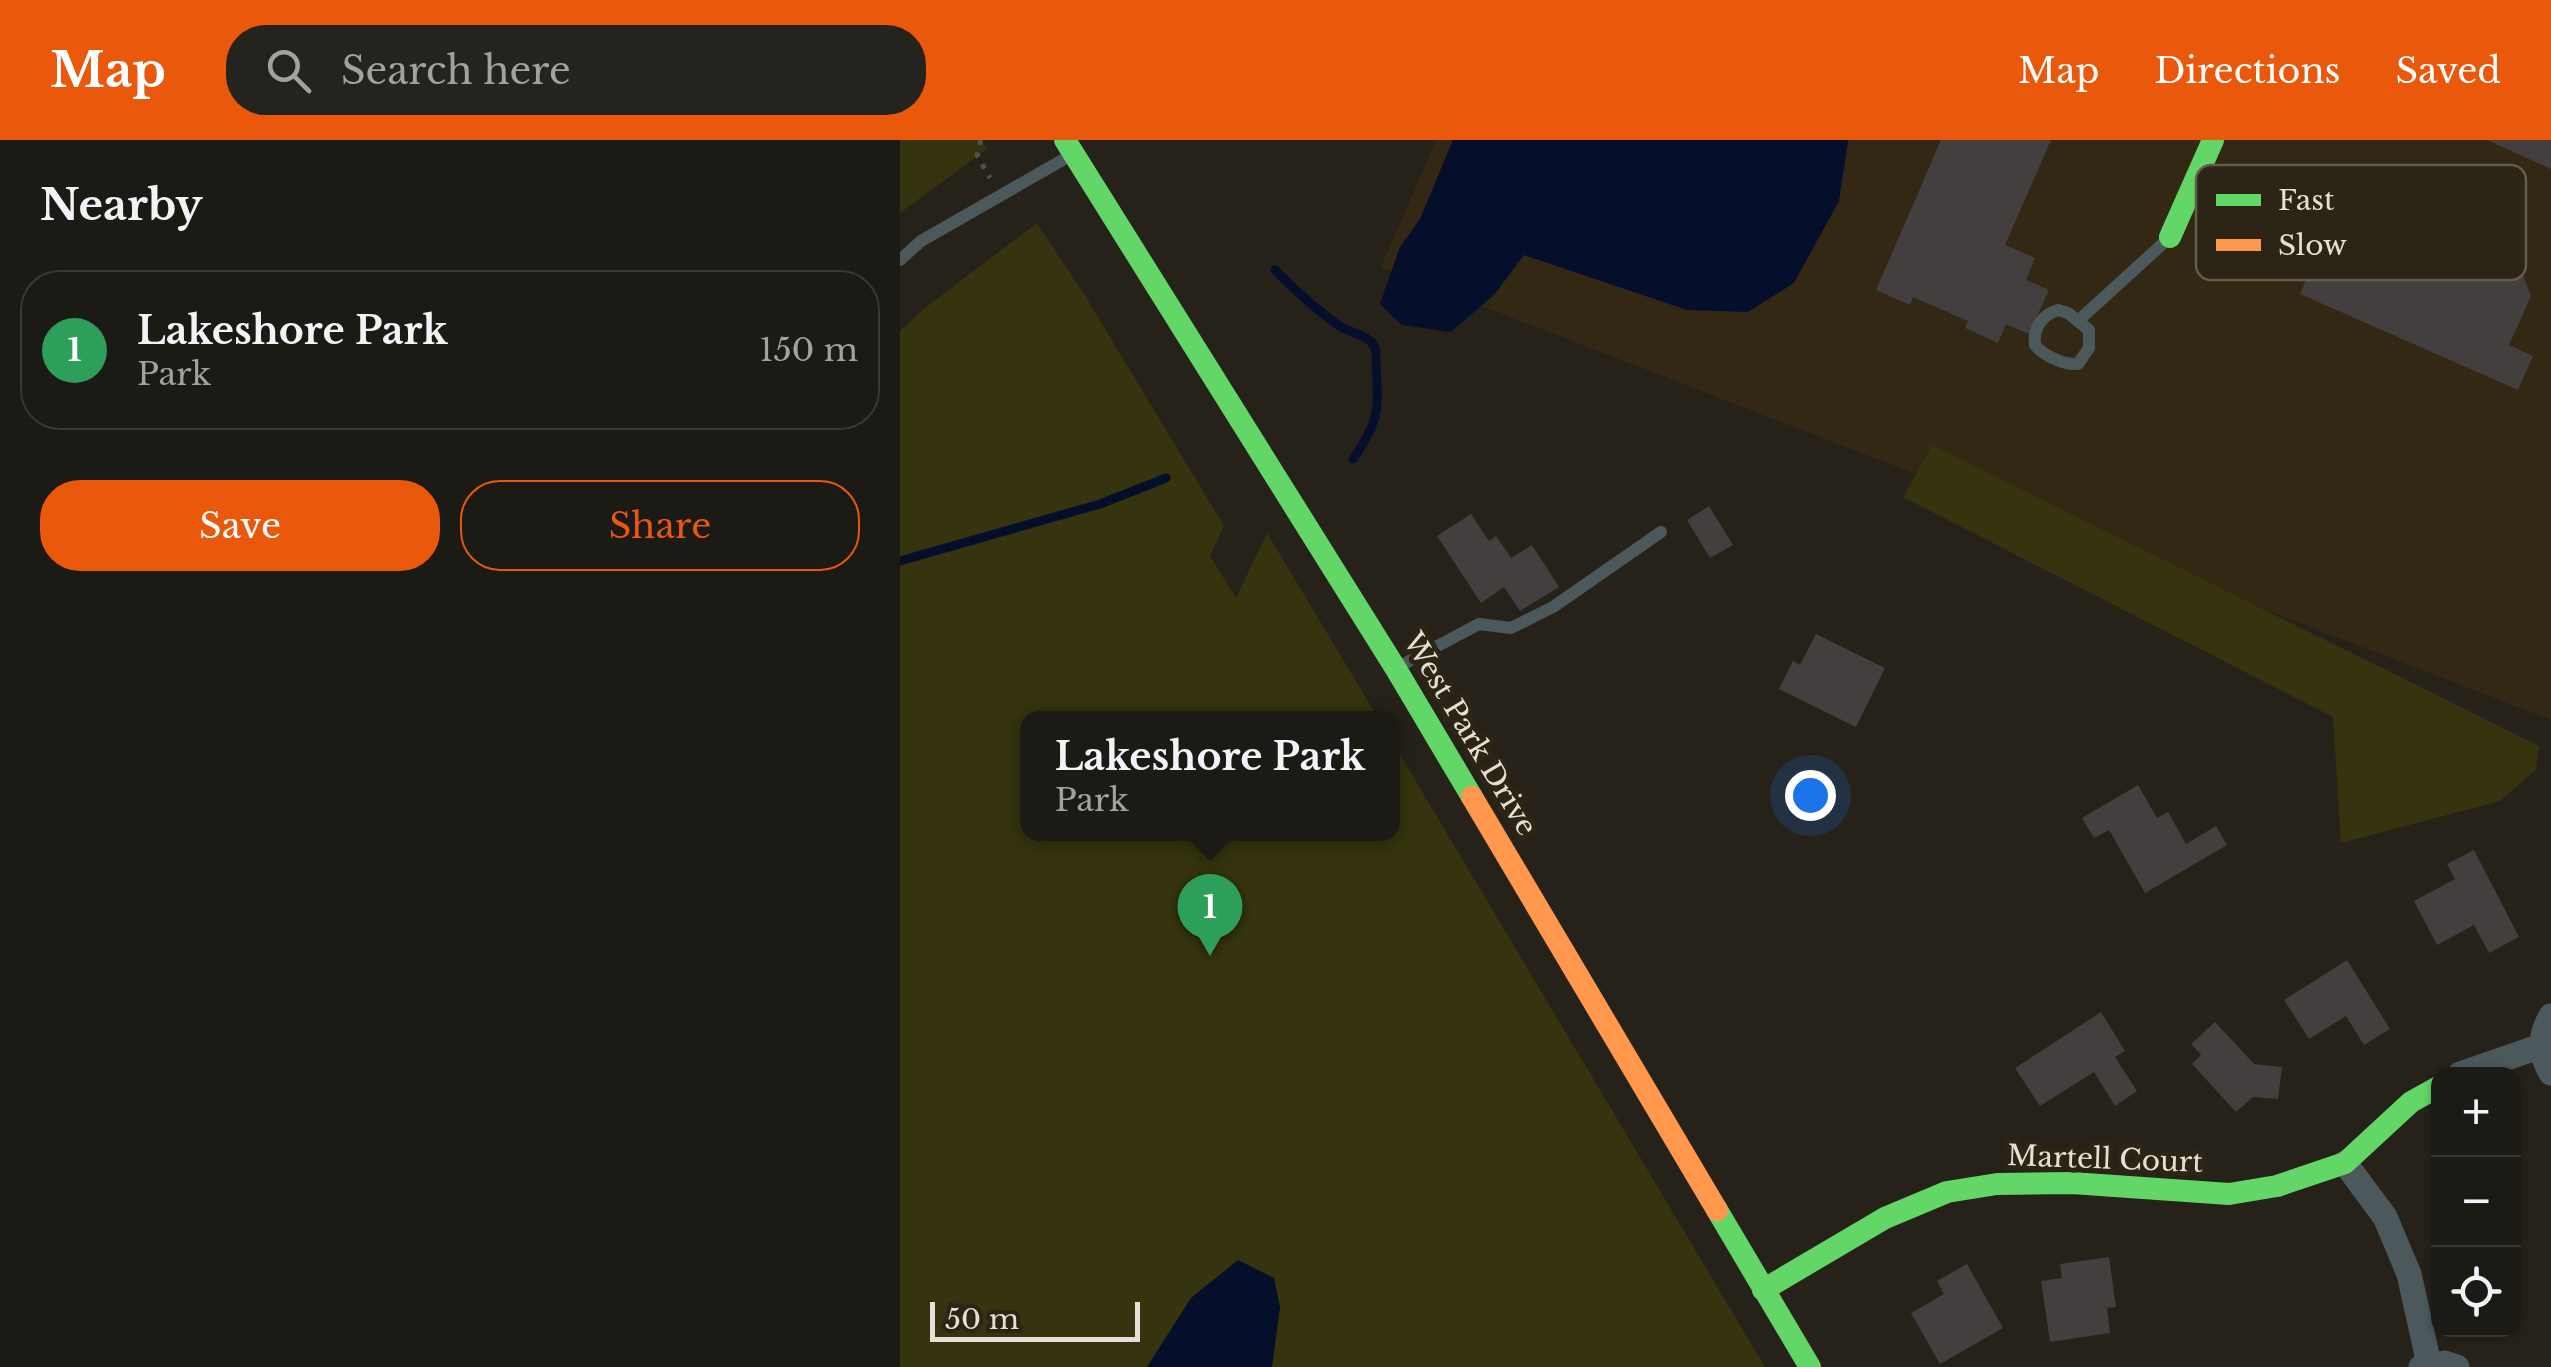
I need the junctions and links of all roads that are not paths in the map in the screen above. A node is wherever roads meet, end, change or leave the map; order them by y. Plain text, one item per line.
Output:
1 (2213, 140) edge
2 (1078, 144) edge
3 (2202, 165) edge
4 (2196, 178) edge
5 (2170, 237) joint
6 (900, 260) edge
7 (2079, 320) junction
8 (1662, 532) dead end
9 (1396, 668) junction
10 (2551, 1016) edge
11 (2541, 1046) junction
12 (2480, 1067) edge
13 (2551, 1074) edge
14 (2431, 1091) edge
15 (2344, 1163) junction
16 (1763, 1290) junction
17 (2425, 1365) edge
18 (1810, 1367) edge
19 (2457, 1367) edge

1 - 3 street
2 - 6 lane
2 - 9 street, West Park Drive
4 - 5 street
5 - 7 lane
7 - 7 lane
8 - 9 lane
9 - 16 street, West Park Drive
10 - 11 street
11 - 12 street
11 - 13 street
14 - 15 street, Martell Court
15 - 16 street, Martell Court
15 - 17 street
16 - 18 street, West Park Drive
17 - 19 street

